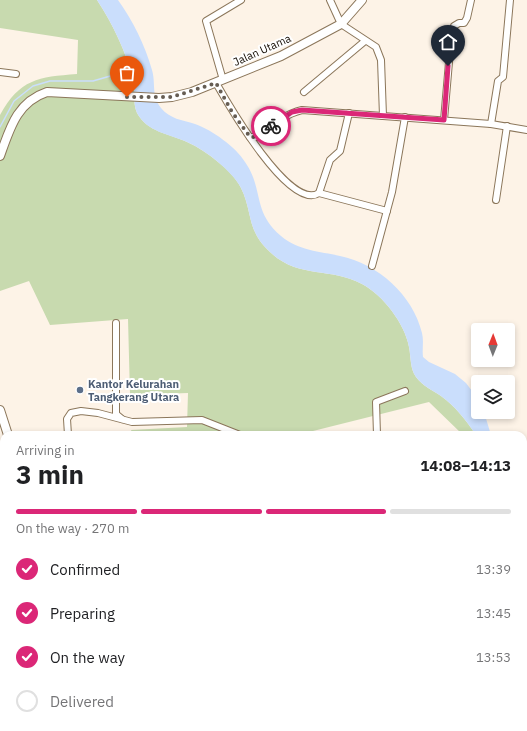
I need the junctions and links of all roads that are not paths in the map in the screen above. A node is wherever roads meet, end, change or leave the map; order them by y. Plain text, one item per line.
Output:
1 (241, 0) edge
2 (330, 0) edge
3 (362, 0) edge
4 (470, 0) edge
5 (510, 0) edge
6 (341, 24) junction
7 (365, 41) junction
8 (0, 72) edge
9 (16, 74) dead end
10 (220, 81) junction
11 (304, 92) dead end
12 (349, 113) junction
13 (383, 116) junction
14 (405, 117) junction
15 (444, 120) junction
16 (491, 124) junction
17 (507, 126) junction
18 (527, 130) edge
19 (250, 137) junction
20 (0, 156) edge
21 (319, 193) junction
22 (496, 200) dead end
23 (387, 211) junction
24 (372, 266) dead end
25 (116, 323) dead end
26 (405, 391) dead end
27 (1, 414) edge
28 (122, 419) junction
29 (7, 431) edge
30 (68, 431) edge
31 (230, 431) edge
32 (377, 431) edge

1 - 10 street
2 - 6 street
3 - 6 street, Jalan Utama
4 - 15 street
5 - 16 street
6 - 7 street
6 - 10 street, Jalan Utama
7 - 11 street
7 - 13 street
8 - 9 street
10 - 19 street
10 - 20 street, Jalan Utama
12 - 13 street
12 - 19 street
12 - 21 street
13 - 14 street
14 - 15 street
14 - 23 street
15 - 16 street
16 - 17 street
17 - 18 street
17 - 22 street
19 - 21 street
21 - 23 street
23 - 24 street
25 - 28 street
26 - 32 street
27 - 29 street
28 - 30 street
28 - 31 street

